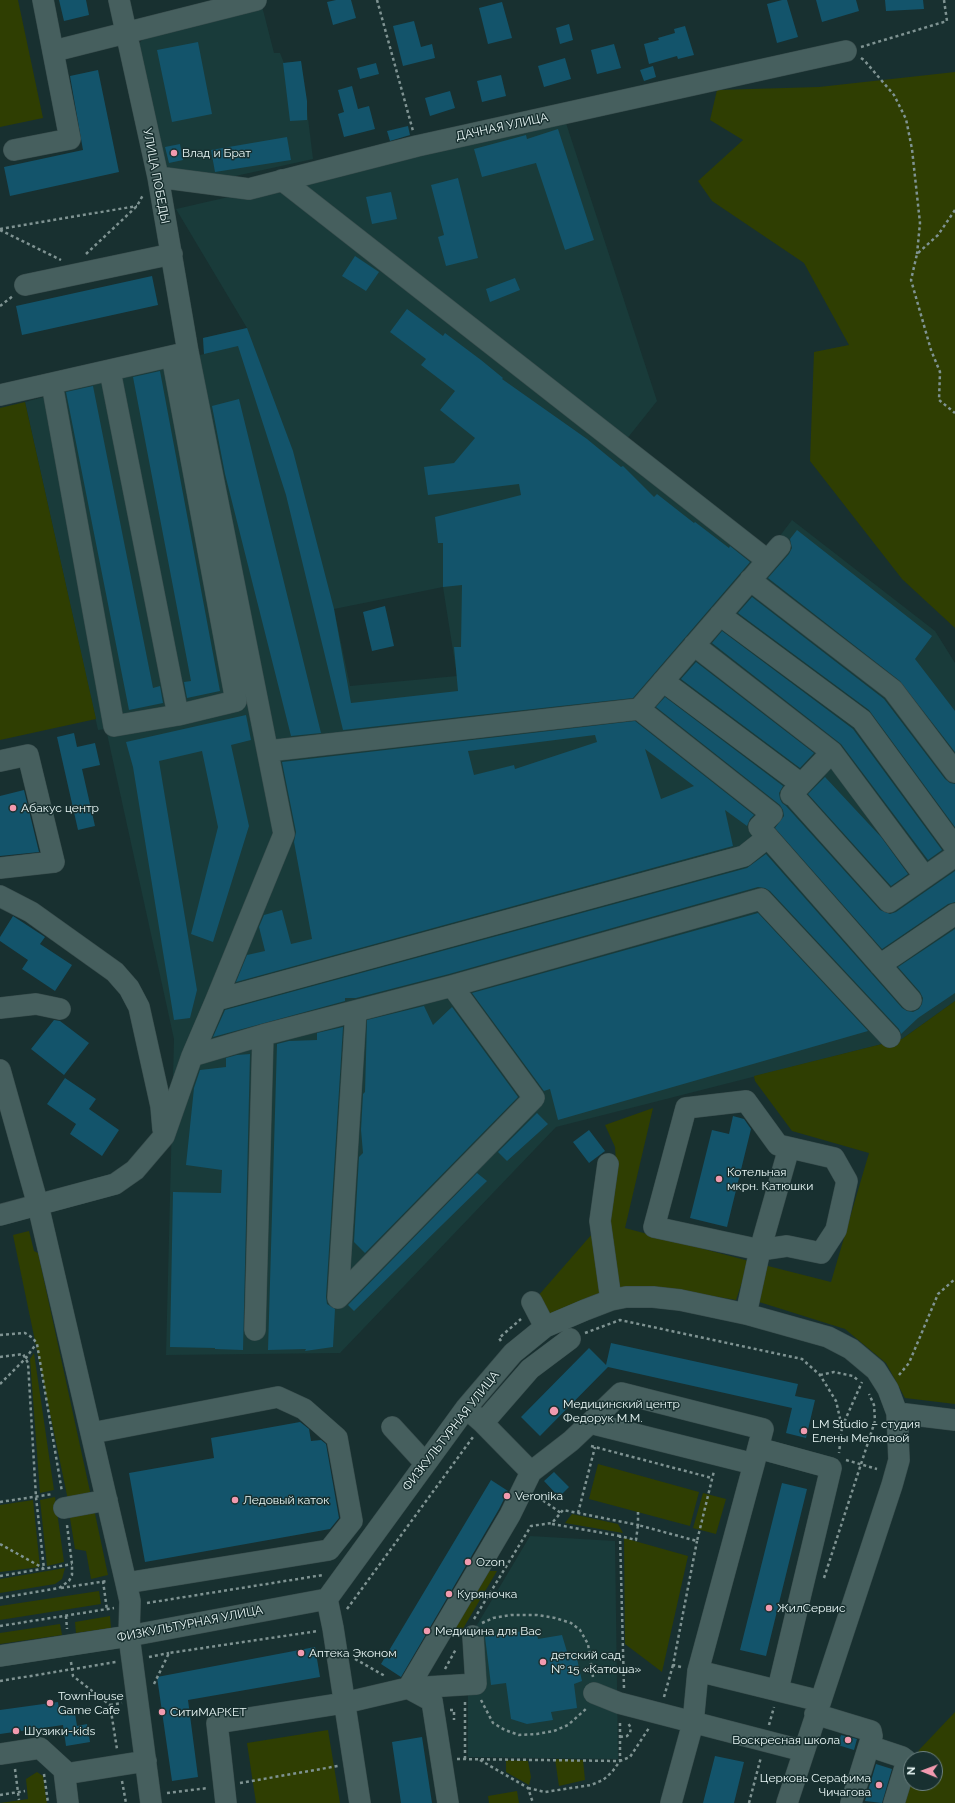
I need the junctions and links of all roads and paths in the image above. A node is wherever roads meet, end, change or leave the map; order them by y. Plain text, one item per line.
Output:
1 (43, 0) edge
2 (119, 0) edge
3 (256, 0) edge
4 (377, 0) edge
5 (944, 0) edge
6 (127, 32) junction
7 (54, 51) junction
8 (846, 51) junction
9 (417, 146) junction
10 (14, 150) dead end
11 (282, 180) junction
12 (152, 183) junction
13 (137, 206) junction
14 (955, 210) edge
15 (0, 230) edge
16 (172, 254) junction
17 (917, 254) junction
18 (74, 270) junction
19 (25, 285) dead end
20 (180, 354) junction
21 (110, 371) junction
22 (52, 384) junction
23 (1, 390) edge
24 (955, 413) edge
25 (750, 580) junction
26 (720, 615) junction
27 (694, 645) junction
28 (663, 681) junction
29 (639, 709) junction
30 (178, 715) junction
31 (268, 751) junction
32 (832, 752) junction
33 (0, 761) edge
34 (955, 772) edge
35 (796, 789) junction
36 (772, 814) junction
37 (768, 837) junction
38 (955, 847) edge
39 (955, 856) edge
40 (0, 868) edge
41 (925, 877) junction
42 (0, 896) edge
43 (955, 914) edge
44 (880, 965) junction
45 (452, 986) junction
46 (216, 1000) junction
47 (911, 1000) dead end
48 (0, 1008) edge
49 (60, 1010) dead end
50 (356, 1011) junction
51 (263, 1035) junction
52 (890, 1037) dead end
53 (192, 1056) junction
54 (0, 1070) edge
55 (164, 1136) junction
56 (789, 1148) junction
57 (608, 1164) dead end
58 (38, 1205) junction
59 (0, 1215) edge
60 (760, 1250) junction
61 (955, 1279) edge
62 (611, 1300) junction
63 (532, 1302) dead end
64 (746, 1314) junction
65 (544, 1327) junction
66 (255, 1330) dead end
67 (0, 1335) edge
68 (570, 1339) joint
69 (37, 1344) junction
70 (0, 1358) edge
71 (26, 1358) junction
72 (820, 1375) junction
73 (862, 1382) junction
74 (0, 1384) edge
75 (888, 1389) junction
76 (466, 1408) junction
77 (897, 1413) junction
78 (955, 1420) edge
79 (484, 1422) junction
80 (590, 1423) junction
81 (392, 1427) dead end
82 (842, 1427) junction
83 (92, 1433) junction
84 (571, 1441) junction
85 (595, 1447) junction
86 (756, 1456) junction
87 (834, 1462) junction
88 (425, 1463) junction
89 (862, 1464) junction
90 (877, 1469) dead end
91 (531, 1472) junction
92 (538, 1496) dead end
93 (36, 1497) junction
94 (63, 1500) junction
95 (107, 1500) junction
96 (0, 1502) edge
97 (638, 1512) dead end
98 (561, 1513) junction
99 (578, 1513) junction
100 (552, 1524) junction
101 (638, 1525) junction
102 (620, 1536) junction
103 (697, 1541) junction
104 (0, 1544) edge
105 (72, 1564) junction
106 (44, 1569) junction
107 (327, 1574) dead end
108 (0, 1576) edge
109 (103, 1581) junction
110 (126, 1583) junction
111 (822, 1585) dead end
112 (59, 1588) junction
113 (0, 1598) edge
114 (327, 1599) junction
115 (130, 1606) junction
116 (107, 1610) junction
117 (66, 1616) junction
118 (0, 1626) edge
119 (333, 1628) junction
120 (468, 1635) junction
121 (129, 1636) junction
122 (69, 1646) junction
123 (169, 1653) junction
124 (0, 1656) edge
125 (350, 1657) dead end
126 (132, 1660) junction
127 (673, 1665) junction
128 (72, 1669) junction
129 (698, 1671) junction
130 (0, 1681) edge
131 (470, 1685) junction
132 (444, 1687) junction
133 (408, 1688) junction
134 (778, 1690) junction
135 (594, 1693) junction
136 (137, 1700) junction
137 (344, 1703) junction
138 (110, 1705) junction
139 (818, 1707) junction
140 (622, 1712) junction
141 (659, 1713) junction
142 (693, 1723) junction
143 (620, 1738) junction
144 (765, 1740) junction
145 (869, 1746) junction
146 (804, 1751) junction
147 (6, 1753) edge
148 (455, 1759) dead end
149 (465, 1759) junction
150 (480, 1760) junction
151 (146, 1761) junction
152 (620, 1761) junction
153 (354, 1763) junction
154 (120, 1765) junction
155 (65, 1774) junction
156 (528, 1788) junction
157 (25, 1791) dead end
158 (17, 1792) junction
159 (225, 1794) edge
160 (0, 1795) edge
161 (155, 1799) edge
162 (19, 1800) dead end
163 (68, 1803) edge
164 (126, 1803) edge
165 (360, 1803) edge
166 (448, 1803) edge
167 (533, 1803) edge
168 (671, 1803) edge
169 (749, 1803) edge
170 (787, 1803) edge
171 (851, 1803) edge
172 (894, 1803) edge

1 - 7 street
2 - 6 street, УЛИЦА ПОБЕДЫ
3 - 6 street
4 - 9 path
5 - 8 path
6 - 7 street
6 - 12 street, УЛИЦА ПОБЕДЫ
7 - 10 street
8 - 9 street, ДАЧНАЯ УЛИЦА
8 - 17 path
9 - 11 street, ДАЧНАЯ УЛИЦА
11 - 12 street, ДАЧНАЯ УЛИЦА
11 - 25 street
12 - 13 path
12 - 16 street, УЛИЦА ПОБЕДЫ
13 - 15 path
13 - 18 path
14 - 17 path
15 - 18 path
16 - 18 street
16 - 20 street, УЛИЦА ПОБЕДЫ
17 - 24 path
18 - 19 street
20 - 21 street
20 - 30 street
20 - 31 street
21 - 22 street
21 - 30 street
22 - 23 street
22 - 30 street
25 - 26 street
25 - 34 street
26 - 27 street
26 - 38 street
27 - 28 street
27 - 32 street
28 - 29 street
28 - 35 street
29 - 31 street
29 - 36 street
31 - 46 street
32 - 35 street
32 - 41 street
33 - 40 street
35 - 36 street
35 - 41 street
36 - 37 street
37 - 44 street
37 - 46 street
39 - 41 street
42 - 55 street
43 - 44 street
44 - 47 street
45 - 50 street
45 - 50 street
45 - 52 street
46 - 53 street
48 - 49 street
50 - 51 street
51 - 53 street
51 - 66 street
53 - 55 street
54 - 58 street
55 - 58 street
56 - 60 street
56 - 60 street
56 - 60 street
57 - 62 street
58 - 59 street
58 - 83 street
60 - 64 street
61 - 75 path
62 - 64 street, ФИЗКУЛЬТУРНАЯ УЛИЦА
62 - 65 street, ФИЗКУЛЬТУРНАЯ УЛИЦА
63 - 65 street
64 - 75 street, ФИЗКУЛЬТУРНАЯ УЛИЦА
65 - 76 street, ФИЗКУЛЬТУРНАЯ УЛИЦА
67 - 69 path
68 - 72 path
68 - 79 street
69 - 71 path
69 - 94 path
70 - 71 path
71 - 74 path
71 - 93 path
72 - 73 path
72 - 82 path
73 - 82 path
73 - 89 path
75 - 77 street, ФИЗКУЛЬТУРНАЯ УЛИЦА
76 - 79 street
76 - 88 street, ФИЗКУЛЬТУРНАЯ УЛИЦА
77 - 78 street
77 - 139 street, ФИЗКУЛЬТУРНАЯ УЛИЦА
79 - 91 street
79 - 119 path
80 - 84 street
80 - 86 street
80 - 86 street
81 - 88 street
82 - 87 path
83 - 95 street
83 - 110 street
84 - 85 path
84 - 91 street
85 - 99 path
85 - 103 path
86 - 87 street
86 - 129 street
87 - 89 path
87 - 134 street
88 - 114 street, ФИЗКУЛЬТУРНАЯ УЛИЦА
89 - 90 path
89 - 111 path
91 - 133 street
92 - 98 path
93 - 94 path
93 - 96 path
93 - 106 path
94 - 95 street
94 - 105 path
95 - 110 street
97 - 101 path
98 - 99 path
98 - 100 path
99 - 101 path
100 - 102 path
100 - 120 path
101 - 102 path
101 - 103 path
102 - 140 path
103 - 127 path
104 - 106 path
105 - 106 path
105 - 112 path
106 - 108 path
107 - 115 path
109 - 110 path
109 - 112 path
109 - 116 path
110 - 115 street
112 - 113 path
114 - 119 street
114 - 121 street, ФИЗКУЛЬТУРНАЯ УЛИЦА
115 - 116 path
115 - 121 street
116 - 117 path
117 - 118 path
117 - 122 path
119 - 123 path
119 - 137 street
120 - 131 street
120 - 132 path
120 - 135 path
121 - 122 street, ФИЗКУЛЬТУРНАЯ УЛИЦА
121 - 126 street
122 - 124 street, ФИЗКУЛЬТУРНАЯ УЛИЦА
122 - 128 path
123 - 126 path
123 - 136 path
125 - 133 path
126 - 128 path
126 - 136 street
127 - 129 path
127 - 141 path
128 - 130 path
128 - 138 path
129 - 134 street
129 - 142 street
131 - 132 street
131 - 135 path
131 - 149 path
132 - 133 street
133 - 137 street
133 - 166 street
134 - 139 street
134 - 144 path
135 - 140 street
136 - 138 path
136 - 151 street
137 - 153 street
137 - 159 street
138 - 154 path
139 - 145 street
139 - 146 street, ФИЗКУЛЬТУРНАЯ УЛИЦА
140 - 141 street
140 - 143 path
140 - 143 path
141 - 142 street
141 - 152 path
142 - 144 street
142 - 168 street
143 - 152 path
144 - 146 street
144 - 169 path
145 - 171 street
145 - 172 street
146 - 170 street, ФИЗКУЛЬТУРНАЯ УЛИЦА
147 - 155 street
147 - 158 path
148 - 149 path
149 - 150 path
150 - 152 path
150 - 156 path
151 - 154 street
151 - 161 street
152 - 156 path
153 - 159 path
153 - 165 street
154 - 155 street
154 - 164 path
155 - 163 street
156 - 167 path
157 - 158 path
158 - 160 path
158 - 162 path
159 - 161 path

